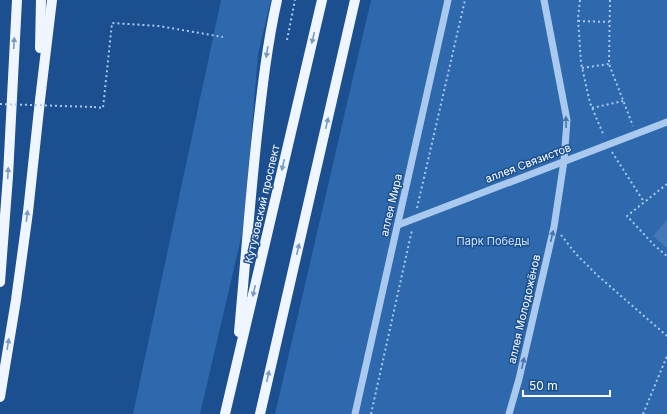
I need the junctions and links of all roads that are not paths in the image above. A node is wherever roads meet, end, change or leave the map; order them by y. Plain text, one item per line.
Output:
1 (16, 0) edge
2 (41, 0) edge
3 (52, 0) edge
4 (277, 0) edge
5 (322, 0) edge
6 (355, 0) edge
7 (448, 0) edge
8 (544, 0) edge
9 (40, 100) junction
10 (667, 122) edge
11 (564, 161) junction
12 (398, 225) junction
13 (0, 282) edge
14 (236, 367) junction
15 (0, 397) edge
16 (225, 414) edge
17 (260, 414) edge
18 (355, 414) edge
19 (509, 414) edge

13 -> 1 main road
2 - 9 main road
3 - 9 main road
4 -> 14 main road
5 -> 14 main road, Кутузовский проспект
17 -> 6 main road
7 - 12 street, аллея Мира
11 -> 8 street, аллея Молодожёнов
15 -> 9 main road
10 - 11 street, аллея Связистов
11 - 12 street, аллея Связистов
19 -> 11 street, аллея Молодожёнов
12 - 18 street, аллея Мира
14 - 16 main road, Кутузовский проспект

